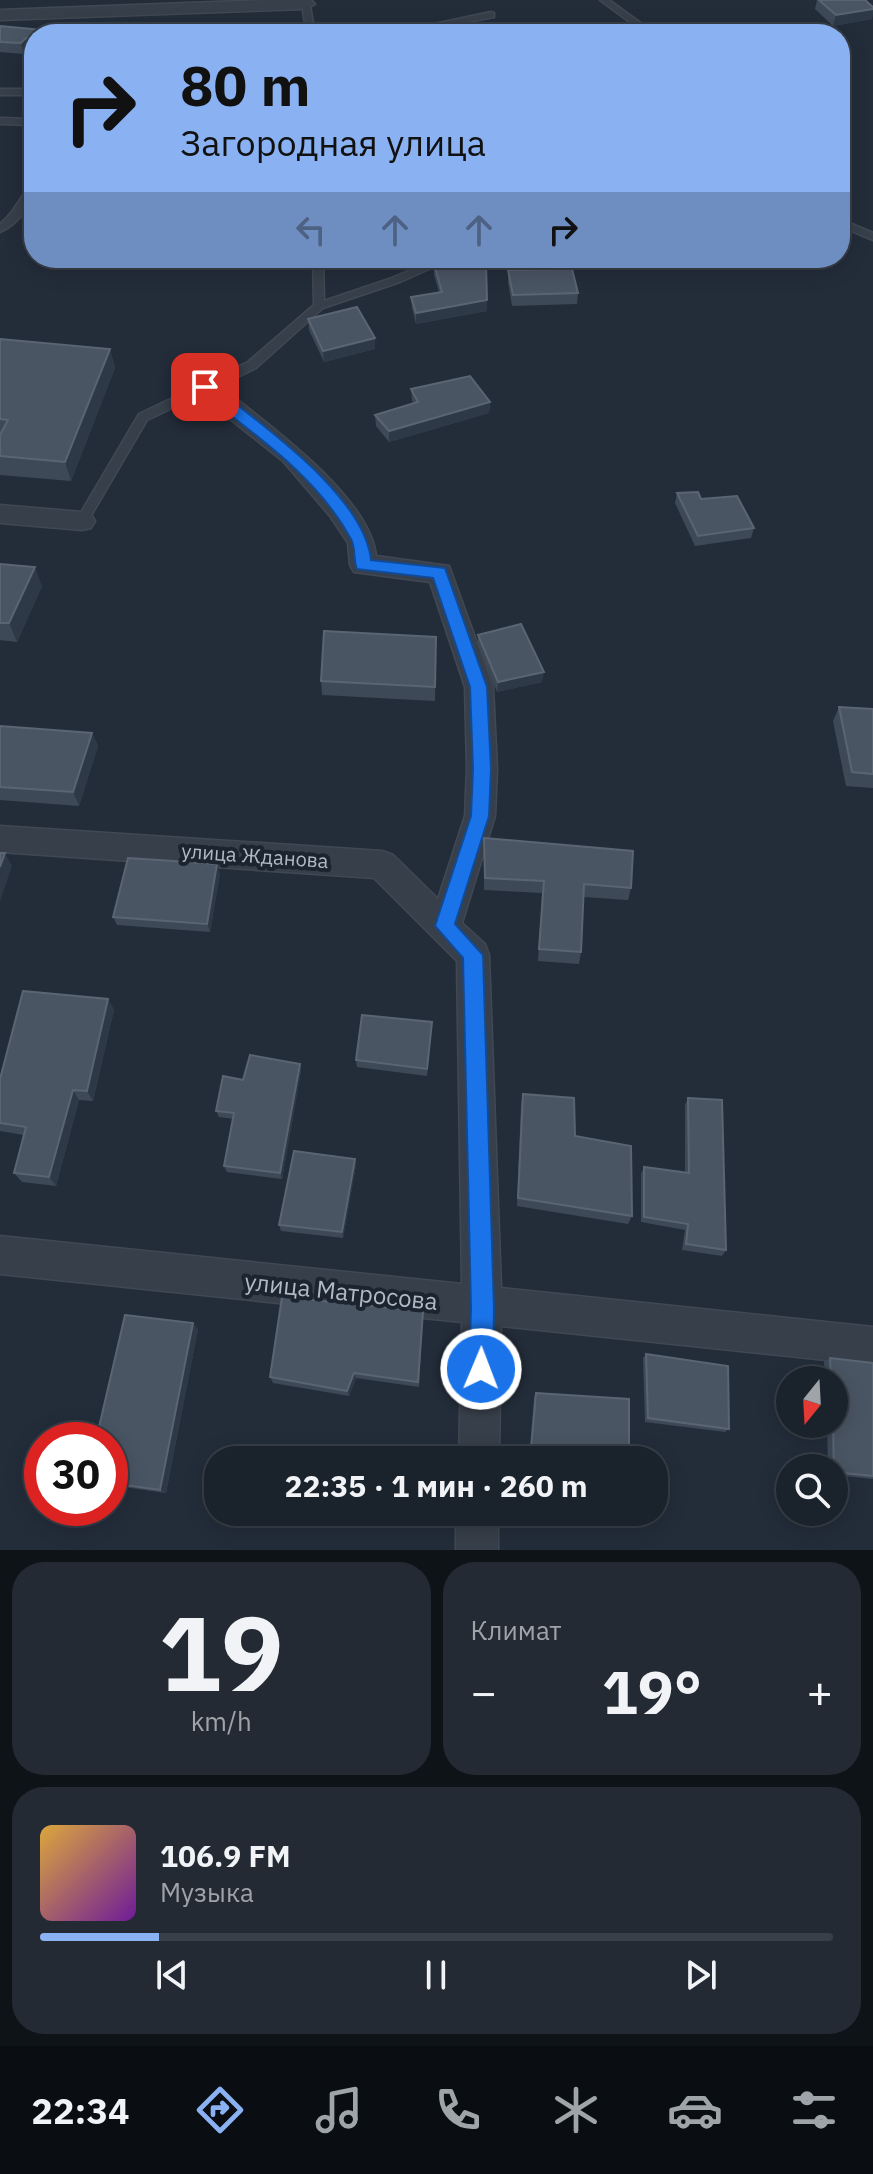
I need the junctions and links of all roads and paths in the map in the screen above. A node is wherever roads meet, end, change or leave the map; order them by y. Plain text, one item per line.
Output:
1 (604, 0) edge
2 (306, 2) edge
3 (147, 6) edge
4 (0, 15) edge
5 (491, 15) dead end
6 (309, 24) edge
7 (444, 24) edge
8 (638, 24) edge
9 (0, 92) edge
10 (24, 92) edge
11 (0, 121) edge
12 (24, 122) edge
13 (24, 203) edge
14 (850, 227) edge
15 (0, 229) edge
16 (873, 237) edge
17 (318, 268) edge
18 (425, 268) edge
19 (319, 306) junction
20 (205, 387) junction
21 (0, 514) edge
22 (82, 521) joint
23 (0, 839) edge
24 (445, 926) junction
25 (0, 1255) edge
26 (482, 1308) junction
27 (873, 1346) edge
28 (479, 1446) edge
29 (477, 1526) edge
30 (477, 1550) edge

1 - 8 lane
2 - 3 street
2 - 6 lane
3 - 4 street
5 - 7 lane
9 - 10 lane
11 - 12 lane
13 - 15 lane
14 - 16 lane
17 - 19 lane
18 - 19 lane
19 - 20 lane
20 - 22 lane
20 - 24 street
21 - 22 street
23 - 24 street, улица Жданова
24 - 26 street, улица Жданова
25 - 26 street, улица Матросова
26 - 27 street, улица Матросова
26 - 28 street
29 - 30 street

